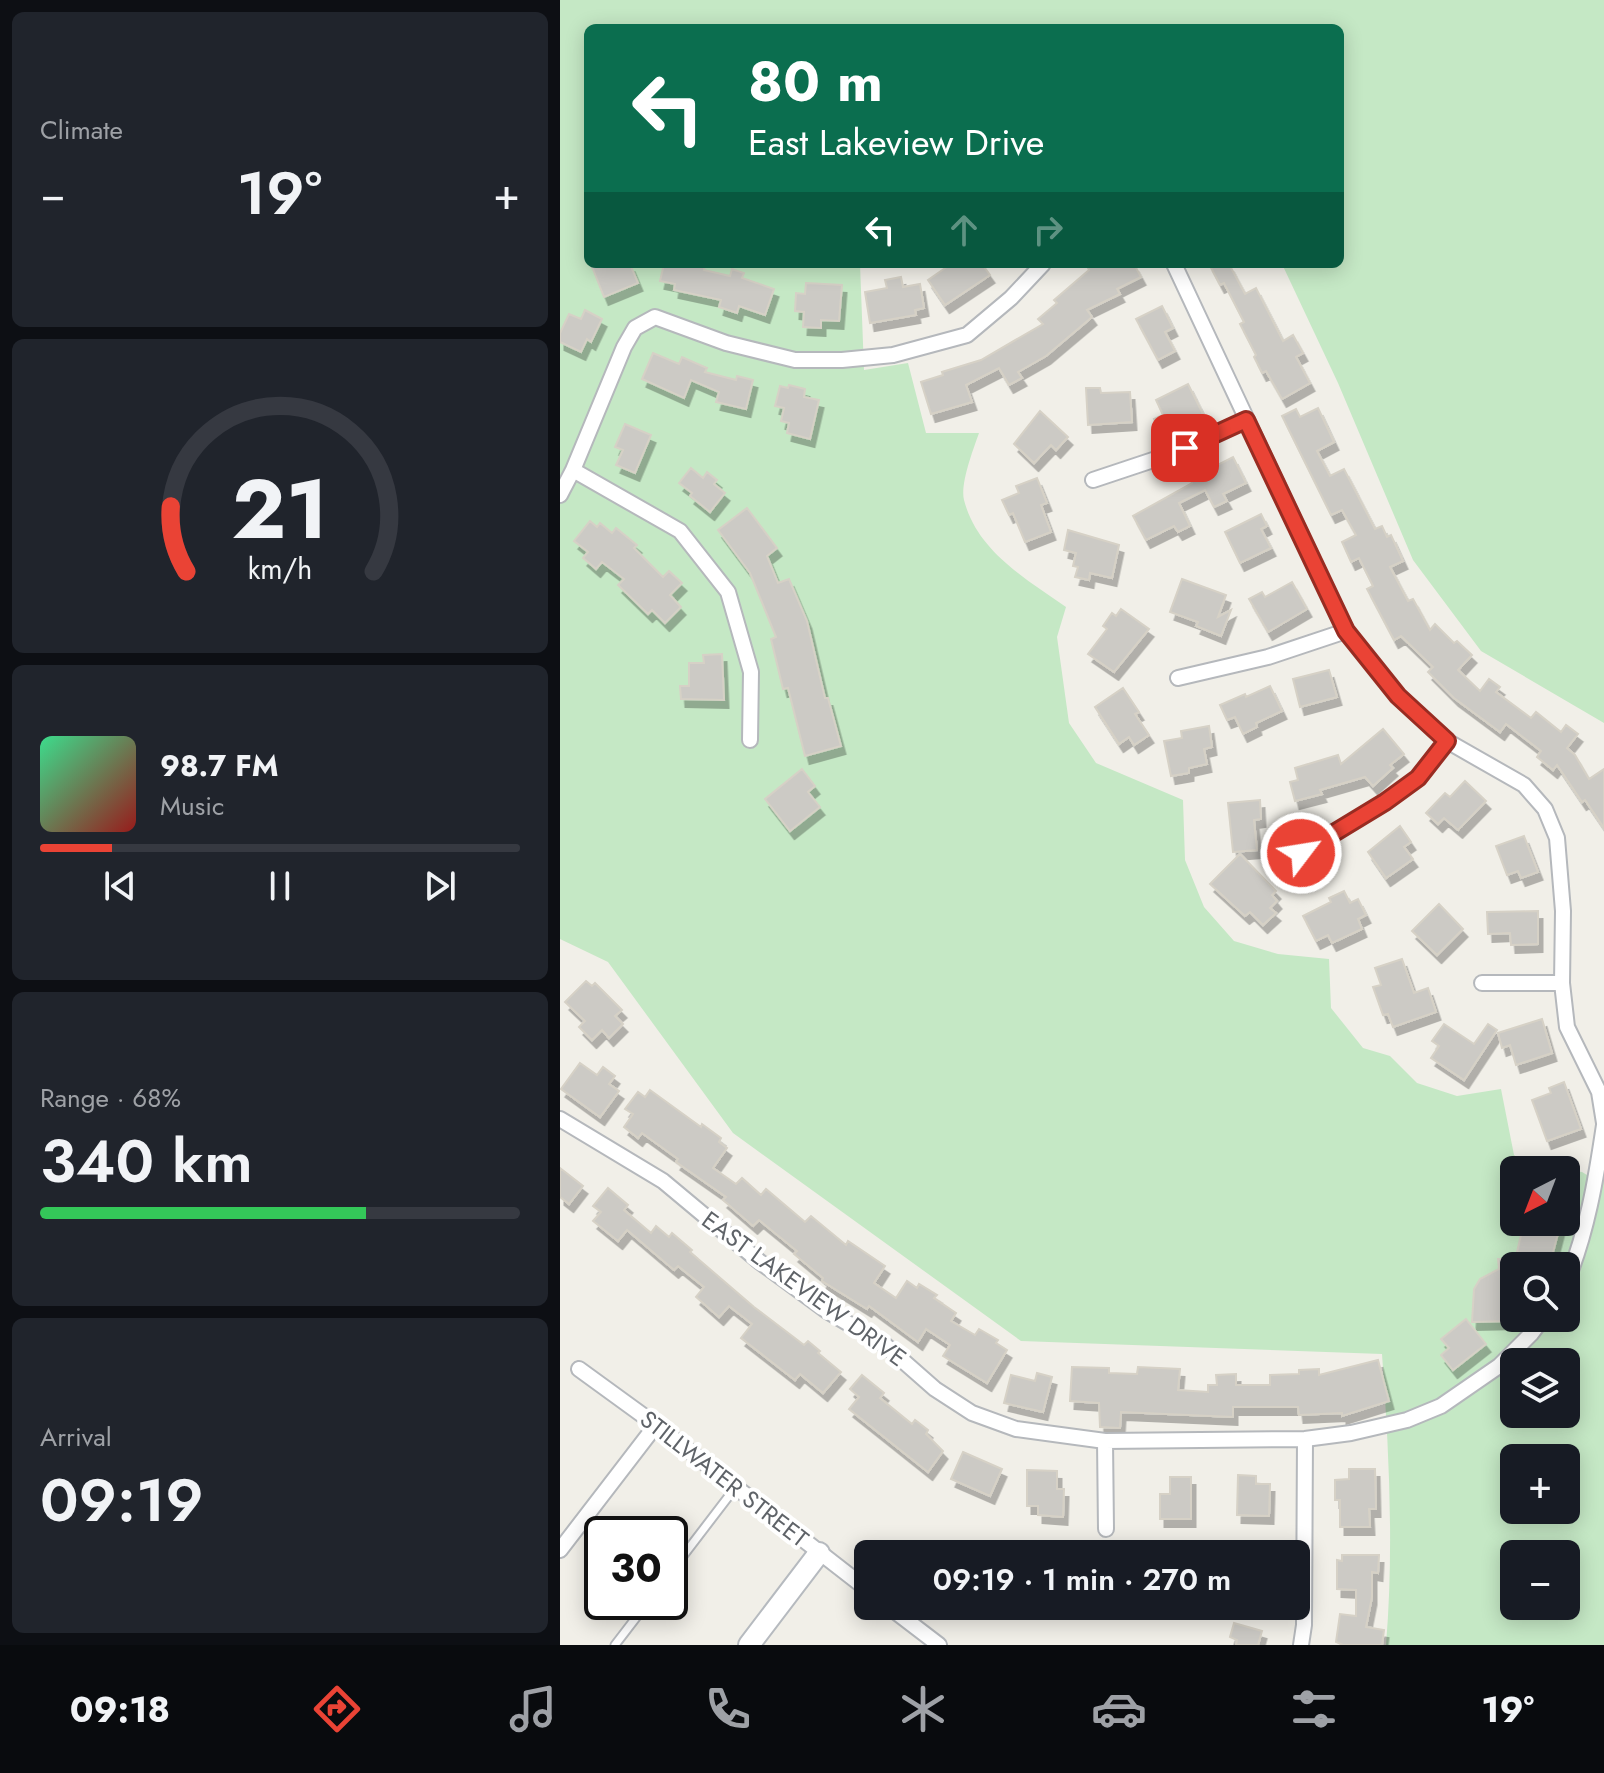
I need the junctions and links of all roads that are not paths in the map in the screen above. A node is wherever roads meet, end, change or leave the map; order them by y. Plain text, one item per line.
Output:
1 (1039, 268) edge
2 (1176, 268) edge
3 (1246, 420) junction
4 (573, 470) junction
5 (1093, 480) dead end
6 (560, 495) edge
7 (1346, 631) junction
8 (1178, 678) dead end
9 (750, 740) dead end
10 (1447, 741) junction
11 (1301, 853) dead end
12 (1482, 983) dead end
13 (1562, 983) junction
14 (560, 1119) edge
15 (1604, 1124) edge
16 (1579, 1252) edge
17 (1532, 1332) edge
18 (579, 1369) dead end
19 (656, 1425) junction
20 (1305, 1439) junction
21 (1105, 1441) junction
22 (735, 1488) junction
23 (1106, 1529) dead end
24 (688, 1549) edge
25 (560, 1550) edge
26 (819, 1553) junction
27 (854, 1579) edge
28 (634, 1620) edge
29 (906, 1620) edge
30 (751, 1644) edge
31 (615, 1645) edge
32 (939, 1645) edge
33 (1301, 1645) edge

1 - 4 street
2 - 3 street
3 - 5 street
3 - 7 street
4 - 6 street
4 - 9 street
7 - 8 street
7 - 10 street
10 - 11 street
10 - 13 street
12 - 13 street
13 - 15 street
14 - 21 street, EAST LAKEVIEW DRIVE
15 - 16 street
17 - 20 street, EAST LAKEVIEW DRIVE
18 - 19 street, STILLWATER STREET
19 - 22 street, STILLWATER STREET
19 - 25 street
20 - 21 street, EAST LAKEVIEW DRIVE
20 - 33 street
21 - 23 street
22 - 24 lane
22 - 26 street, STILLWATER STREET
26 - 27 street, STILLWATER STREET
26 - 30 street
28 - 31 lane
29 - 32 street

